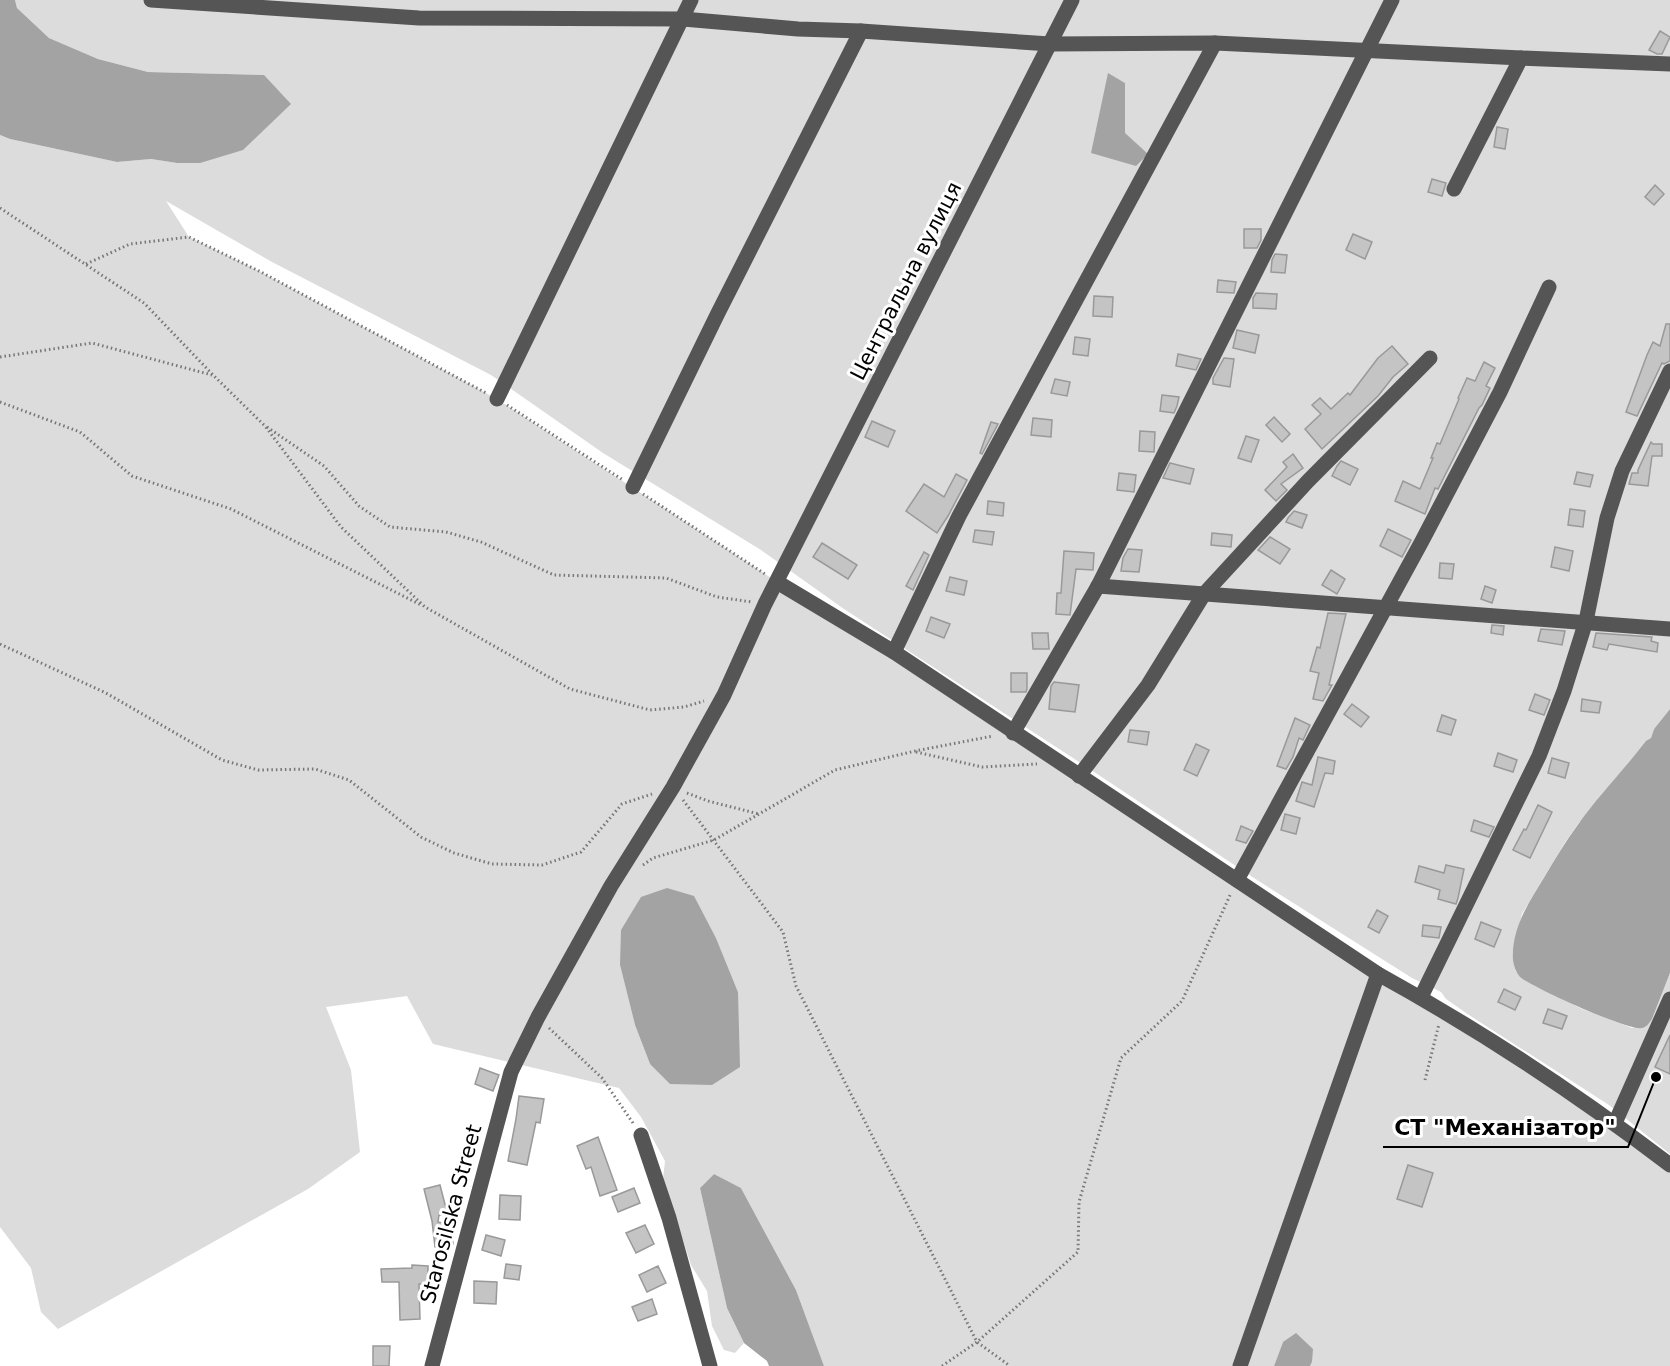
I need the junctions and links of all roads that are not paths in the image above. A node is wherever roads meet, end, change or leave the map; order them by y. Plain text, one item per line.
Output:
1 (151, 0) edge
2 (692, 0) edge
3 (1072, 0) edge
4 (1392, 0) edge
5 (683, 19) junction
6 (861, 31) junction
7 (1215, 43) junction
8 (1050, 44) junction
9 (1367, 50) junction
10 (1521, 58) junction
11 (1670, 64) edge
12 (1454, 189) dead end
13 (1549, 287) dead end
14 (1430, 358) dead end
15 (1670, 371) edge
16 (497, 399) dead end
17 (633, 487) dead end
18 (777, 582) junction
19 (1098, 586) junction
20 (1204, 594) junction
21 (1386, 607) junction
22 (1586, 621) junction
23 (1670, 628) edge
24 (894, 652) junction
25 (1013, 733) junction
26 (1079, 776) junction
27 (673, 787) joint
28 (1237, 880) junction
29 (1378, 974) junction
30 (1421, 998) junction
31 (1670, 999) edge
32 (1615, 1123) junction
33 (641, 1135) road end
34 (1670, 1165) edge
35 (432, 1366) edge
36 (710, 1366) edge
37 (1240, 1366) edge

1 - 5 street
2 - 5 street
3 - 8 street, Центральна вулиця
4 - 9 street
5 - 6 street
5 - 16 street
6 - 8 street
6 - 17 street
7 - 8 street
7 - 9 street
7 - 24 street
8 - 18 street, Центральна вулиця
9 - 10 street
9 - 19 street
10 - 11 street
10 - 12 street
13 - 21 street
14 - 20 street
15 - 22 street
18 - 24 street
18 - 27 street, Центральна вулиця
19 - 20 street
19 - 25 street
20 - 21 street
20 - 26 street
21 - 22 street
21 - 28 street
22 - 23 street
22 - 30 street
24 - 25 street
25 - 26 street
26 - 28 street
27 - 35 street, Starosilska Street
28 - 29 street
29 - 30 street
29 - 37 street
30 - 32 street
31 - 32 street
32 - 34 street
33 - 36 street

